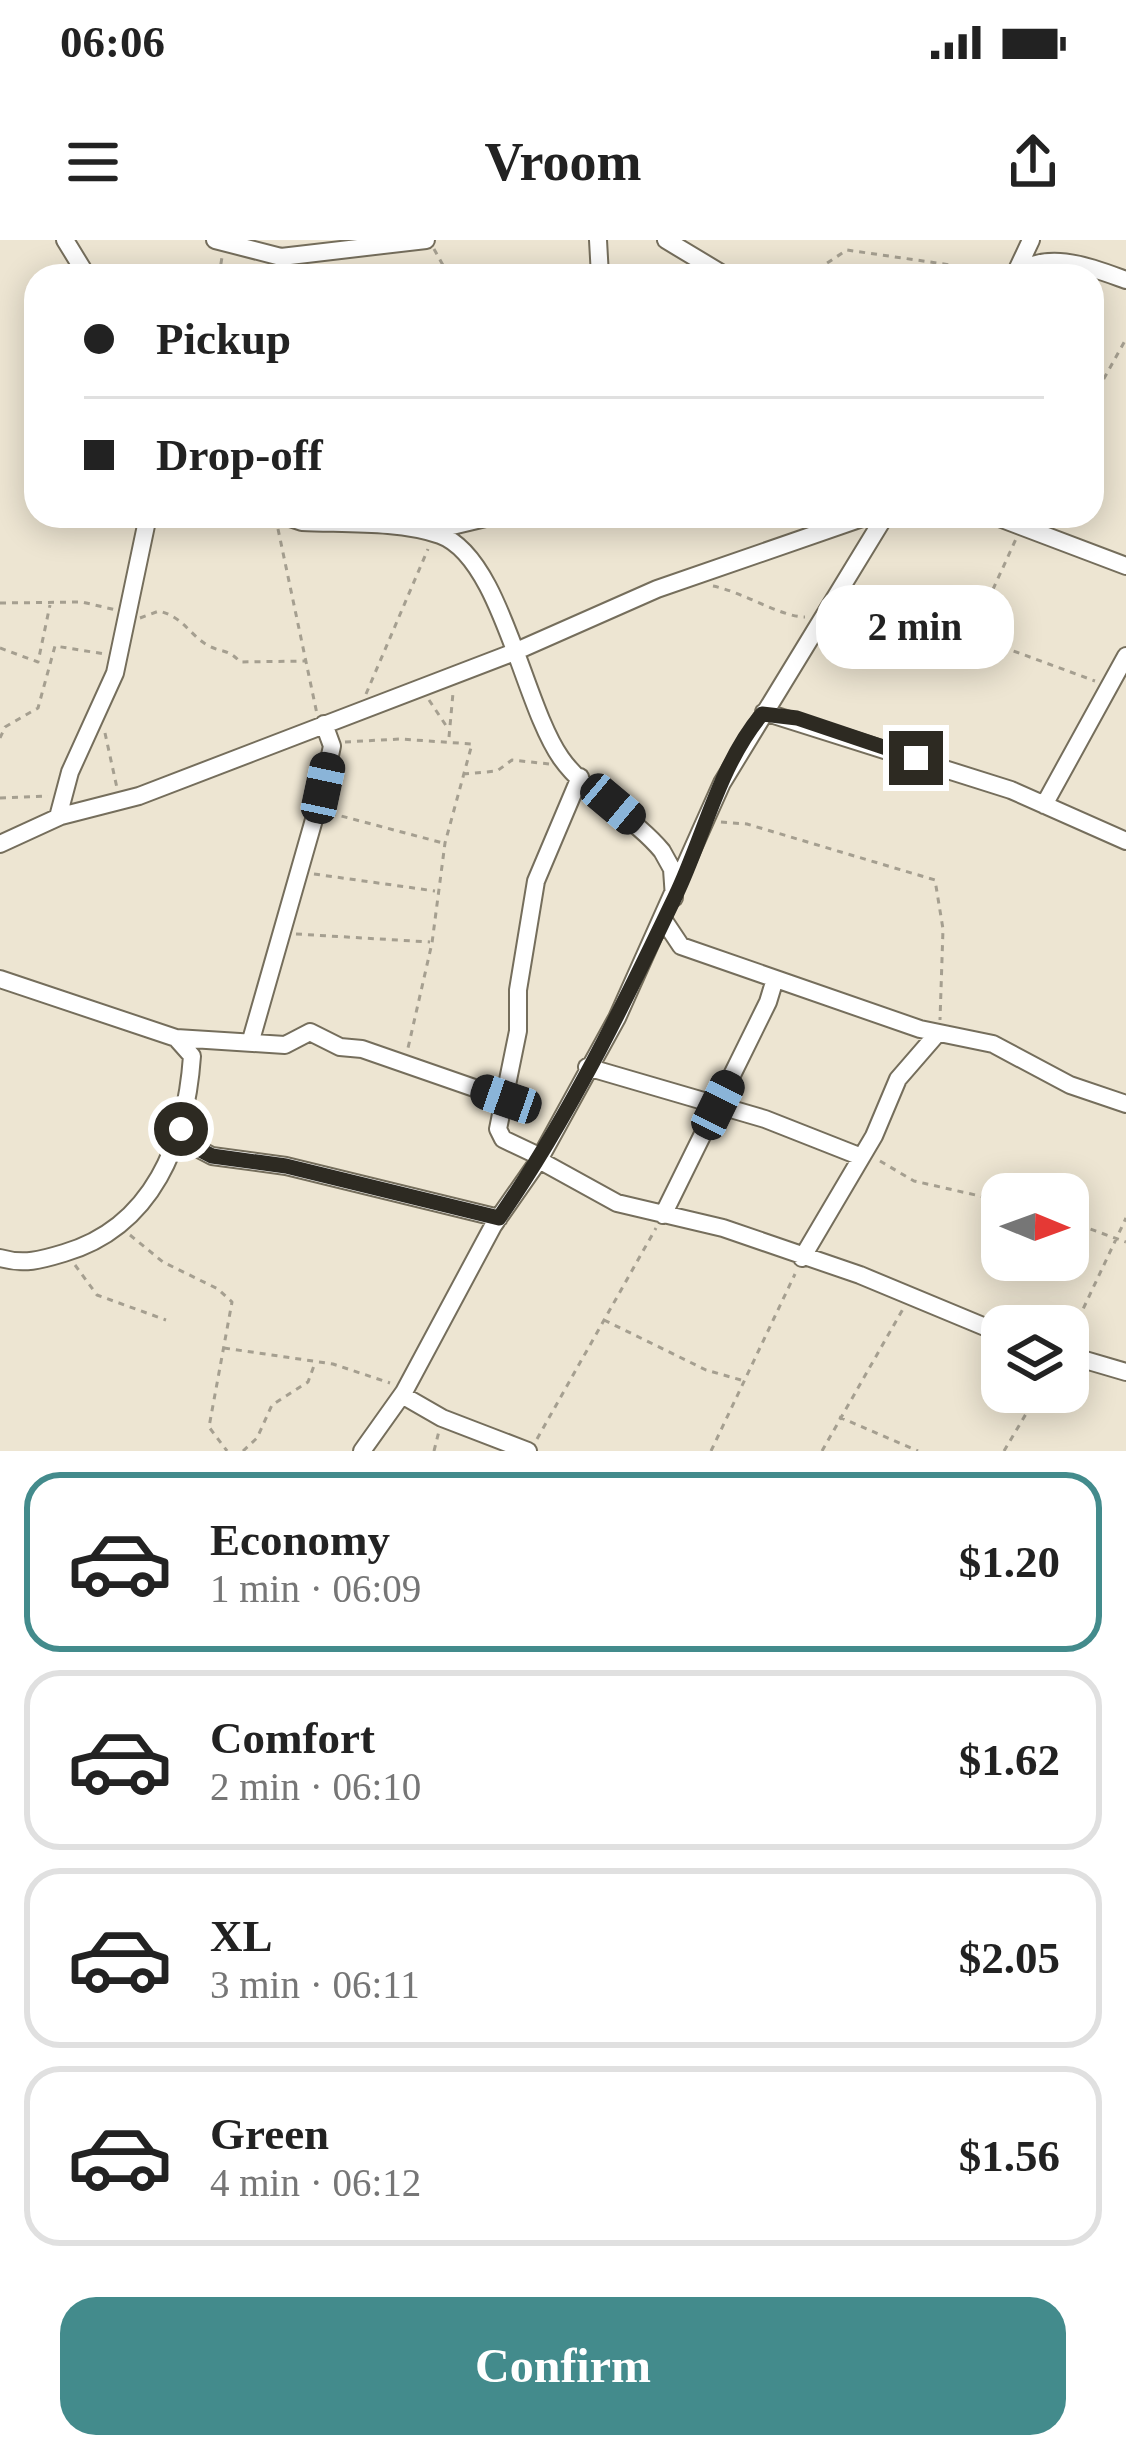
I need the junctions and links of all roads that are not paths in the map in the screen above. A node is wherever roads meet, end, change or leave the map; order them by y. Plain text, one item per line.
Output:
1 (666, 240) edge
2 (424, 241) edge
3 (220, 242) edge
4 (706, 264) edge
5 (1034, 264) edge
6 (1065, 264) edge
7 (146, 528) edge
8 (373, 528) edge
9 (450, 528) edge
10 (833, 528) edge
11 (878, 528) edge
12 (1025, 528) edge
13 (432, 533) junction
14 (1126, 566) edge
15 (512, 653) junction
16 (1126, 656) edge
17 (764, 712) junction
18 (322, 725) junction
19 (576, 774) junction
20 (1044, 805) junction
21 (58, 817) junction
22 (1126, 841) edge
23 (0, 844) edge
24 (674, 898) junction
25 (663, 919) junction
26 (681, 946) junction
27 (649, 949) junction
28 (0, 979) edge
29 (775, 979) junction
30 (937, 1034) junction
31 (176, 1038) junction
32 (251, 1040) junction
33 (586, 1067) junction
34 (506, 1099) junction
35 (1126, 1104) edge
36 (718, 1105) junction
37 (181, 1129) junction
38 (859, 1156) junction
39 (540, 1159) junction
40 (663, 1215) junction
41 (499, 1218) junction
42 (0, 1258) edge
43 (802, 1258) junction
44 (981, 1326) edge
45 (1089, 1361) edge
46 (1126, 1372) edge
47 (403, 1394) junction
48 (362, 1451) edge
49 (529, 1451) edge

1 - 4 street
2 - 3 street
5 - 6 street
7 - 21 street
8 - 13 street
9 - 13 street
10 - 15 street
11 - 17 street
12 - 14 street
13 - 15 street
15 - 18 street
15 - 19 street
16 - 20 street
17 - 20 street
17 - 24 street
18 - 21 street
18 - 32 street
19 - 24 street
19 - 34 street
20 - 22 street
21 - 23 street
24 - 25 street
25 - 26 street
25 - 27 street
26 - 27 street
26 - 29 street
27 - 33 street
28 - 31 street
29 - 30 street
29 - 36 street
30 - 35 street
30 - 38 street
31 - 32 street
31 - 37 street
32 - 34 street
33 - 36 street
33 - 39 street
34 - 39 street
36 - 38 street
36 - 40 street
37 - 41 street
37 - 42 street
38 - 43 street
39 - 40 street
39 - 41 street
40 - 43 street
41 - 47 street
43 - 44 street
45 - 46 street
47 - 48 street
47 - 49 street

